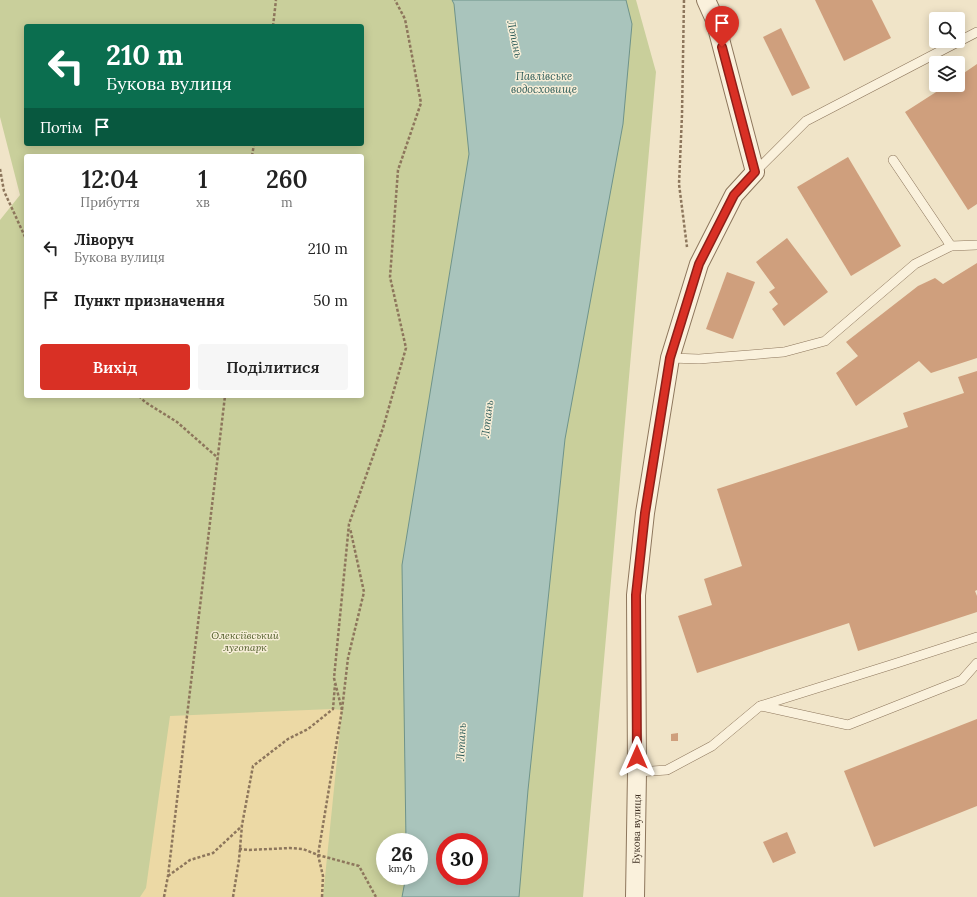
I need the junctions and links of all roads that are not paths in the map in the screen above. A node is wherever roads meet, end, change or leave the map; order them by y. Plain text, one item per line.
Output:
1 (706, 0) edge
2 (977, 32) edge
3 (893, 160) dead end
4 (755, 172) junction
5 (977, 245) edge
6 (951, 246) junction
7 (670, 358) junction
8 (977, 637) edge
9 (977, 663) edge
10 (760, 706) junction
11 (637, 772) junction
12 (635, 897) edge

1 - 4 street
2 - 4 lane
3 - 6 lane
4 - 7 street, Букова вулиця
5 - 6 lane
6 - 7 lane
7 - 11 street, Букова вулиця
8 - 10 lane
9 - 10 lane
10 - 11 lane
11 - 12 street, Букова вулиця

